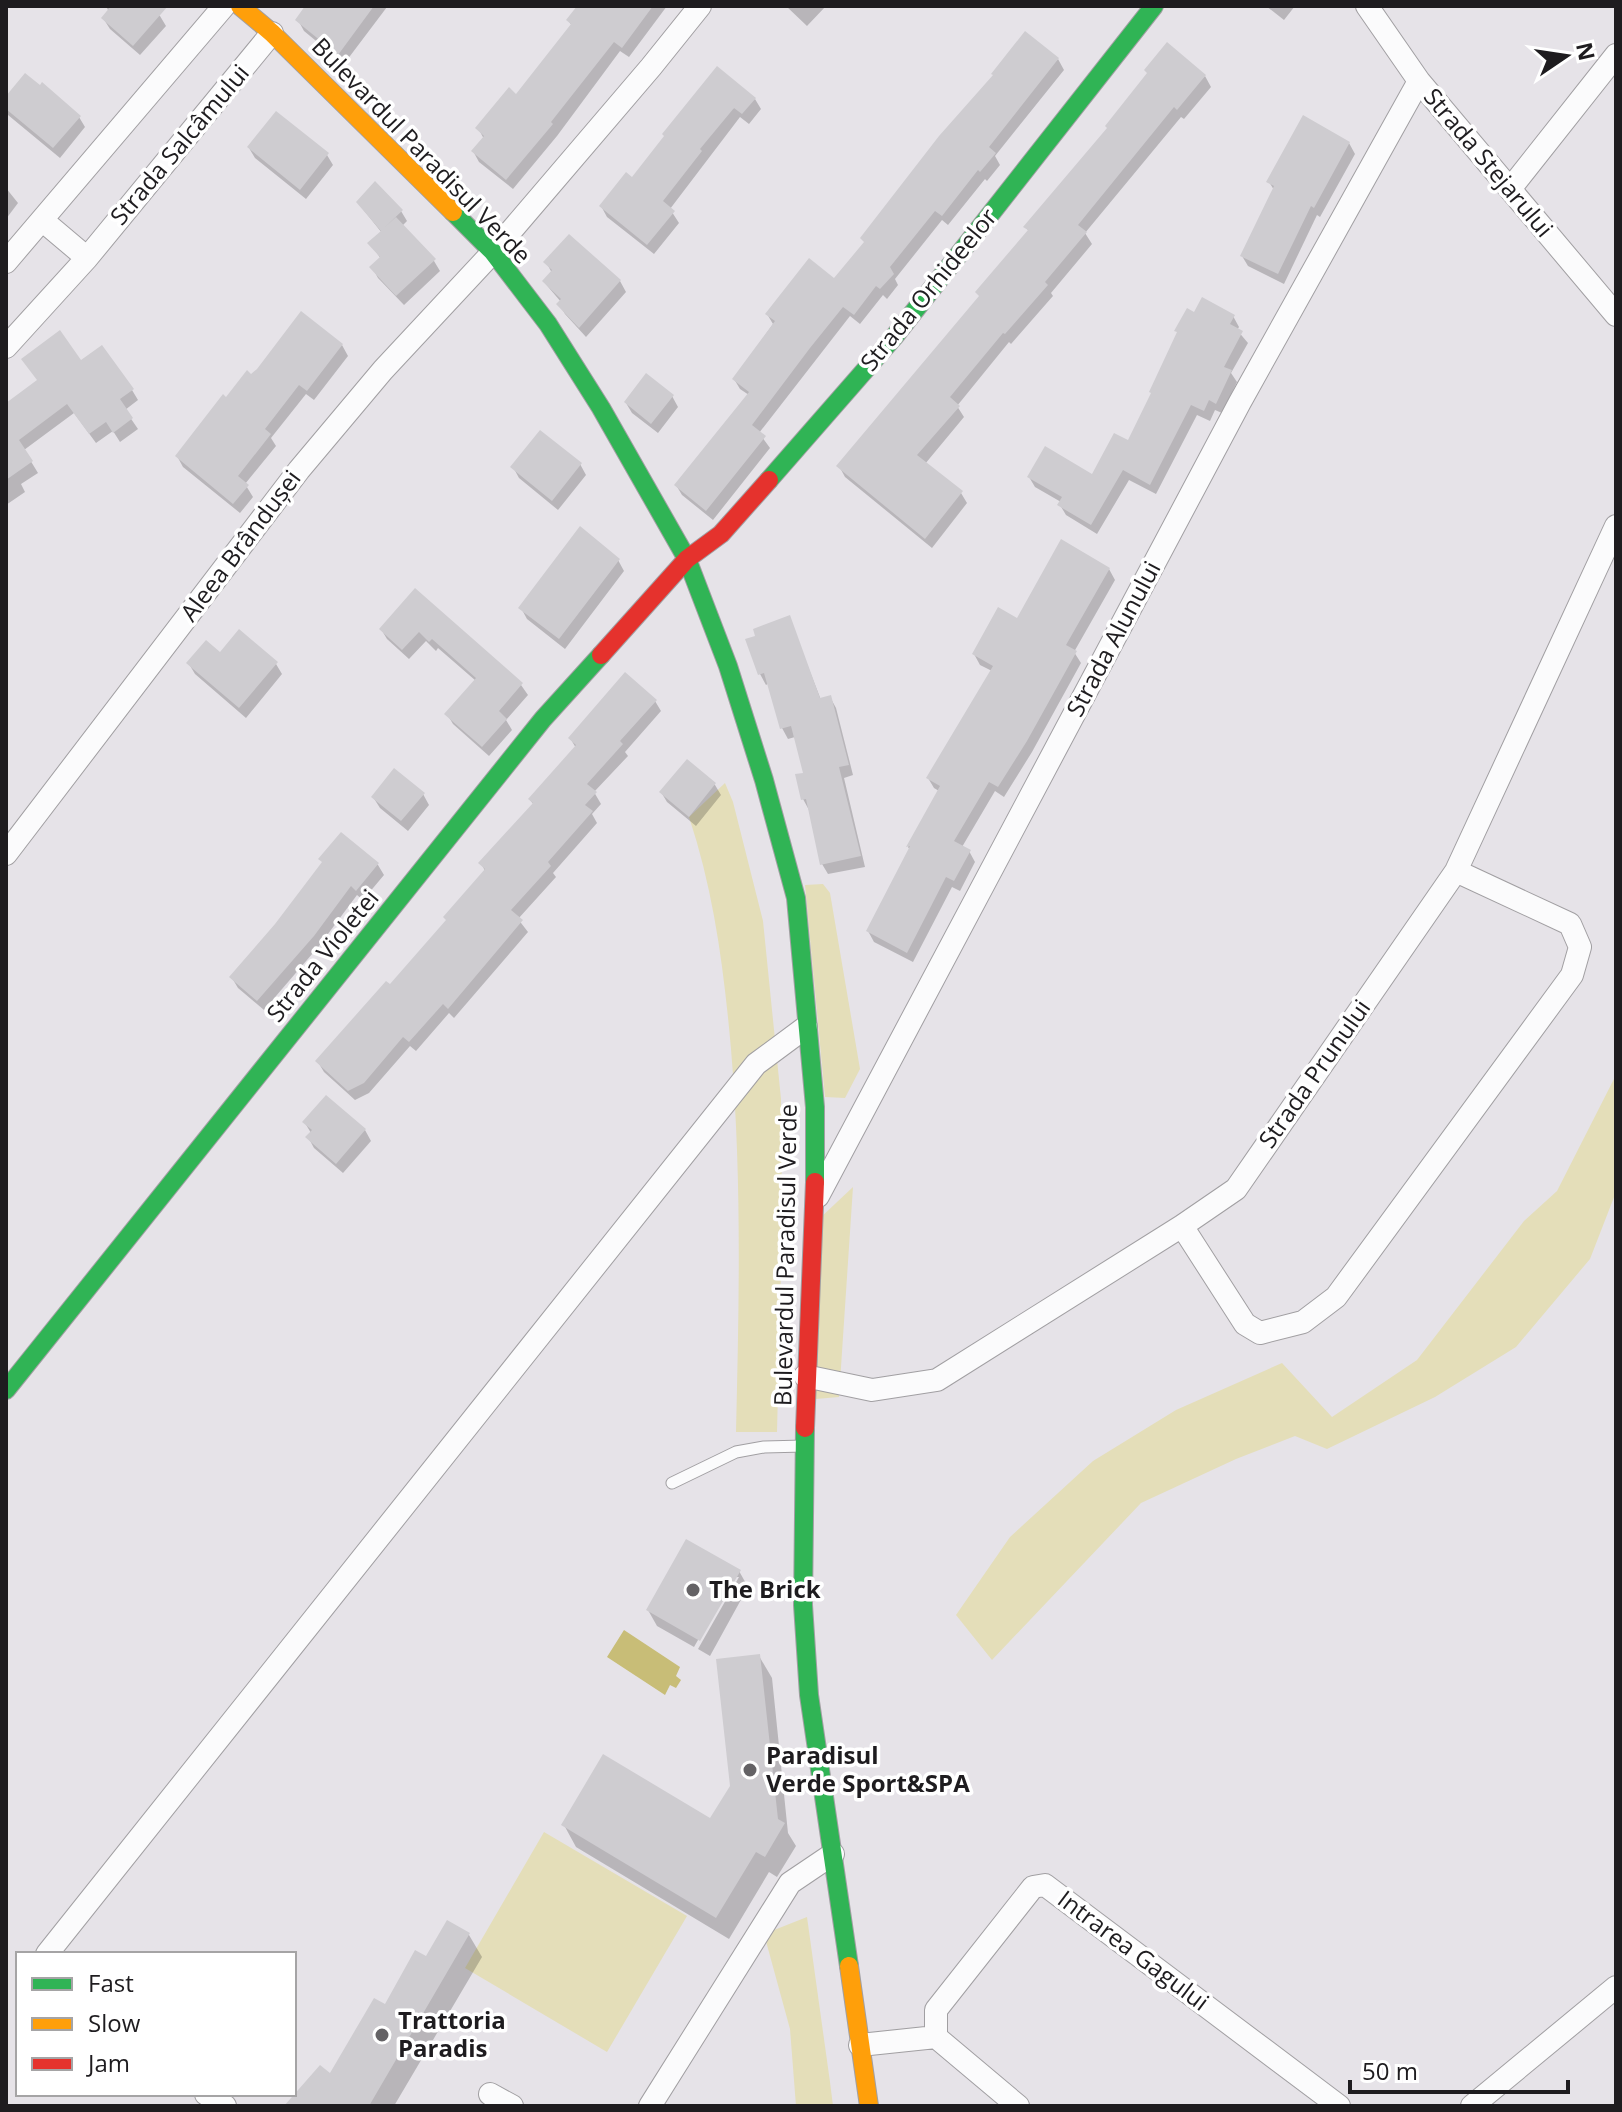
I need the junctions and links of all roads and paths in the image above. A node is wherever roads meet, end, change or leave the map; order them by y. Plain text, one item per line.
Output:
1 (224, 6) edge
2 (700, 6) edge
3 (1154, 6) edge
4 (1367, 6) edge
5 (253, 10) edge
6 (272, 33) junction
7 (1616, 55) edge
8 (1419, 81) junction
9 (1510, 189) junction
10 (42, 220) junction
11 (493, 252) junction
12 (87, 258) junction
13 (6, 262) edge
14 (1616, 315) edge
15 (6, 347) edge
16 (1616, 526) edge
17 (687, 559) junction
18 (6, 854) edge
19 (1456, 871) junction
20 (806, 1027) junction
21 (815, 1202) junction
22 (1182, 1226) junction
23 (805, 1376) junction
24 (6, 1390) edge
25 (805, 1446) junction
26 (672, 1483) dead end
27 (833, 1854) junction
28 (49, 1952) edge
29 (1616, 1987) edge
30 (936, 2037) junction
31 (860, 2045) junction
32 (490, 2094) dead end
33 (512, 2106) edge
34 (650, 2106) edge
35 (869, 2106) edge
36 (1018, 2106) edge
37 (1339, 2106) edge
38 (1472, 2106) edge

1 - 10 street
2 - 11 street
3 - 17 street, Strada Orhideelor
4 - 8 street, Strada Stejarului
5 - 6 street, Bulevardul Paradisul Verde
6 - 11 street, Bulevardul Paradisul Verde
6 - 12 street, Strada Salcâmului
7 - 9 street
8 - 9 street, Strada Stejarului
8 - 21 street, Strada Alunului
9 - 14 street, Strada Stejarului
10 - 12 street
10 - 13 street
11 - 17 street, Bulevardul Paradisul Verde
11 - 18 street, Aleea Brândușei
12 - 15 street, Strada Salcâmului
16 - 19 street, Strada Prunului
17 - 20 street, Bulevardul Paradisul Verde
17 - 24 street, Strada Violetei
19 - 22 street, Strada Prunului
19 - 22 street
20 - 21 street, Bulevardul Paradisul Verde
20 - 28 street
21 - 23 street, Bulevardul Paradisul Verde
22 - 23 street, Strada Prunului
23 - 25 street, Bulevardul Paradisul Verde
25 - 26 lane
25 - 27 street, Bulevardul Paradisul Verde
27 - 31 street, Bulevardul Paradisul Verde
27 - 34 street
29 - 38 street
30 - 31 street
30 - 36 street
30 - 37 street, Intrarea Gagului
31 - 35 street, Bulevardul Paradisul Verde
32 - 33 street

